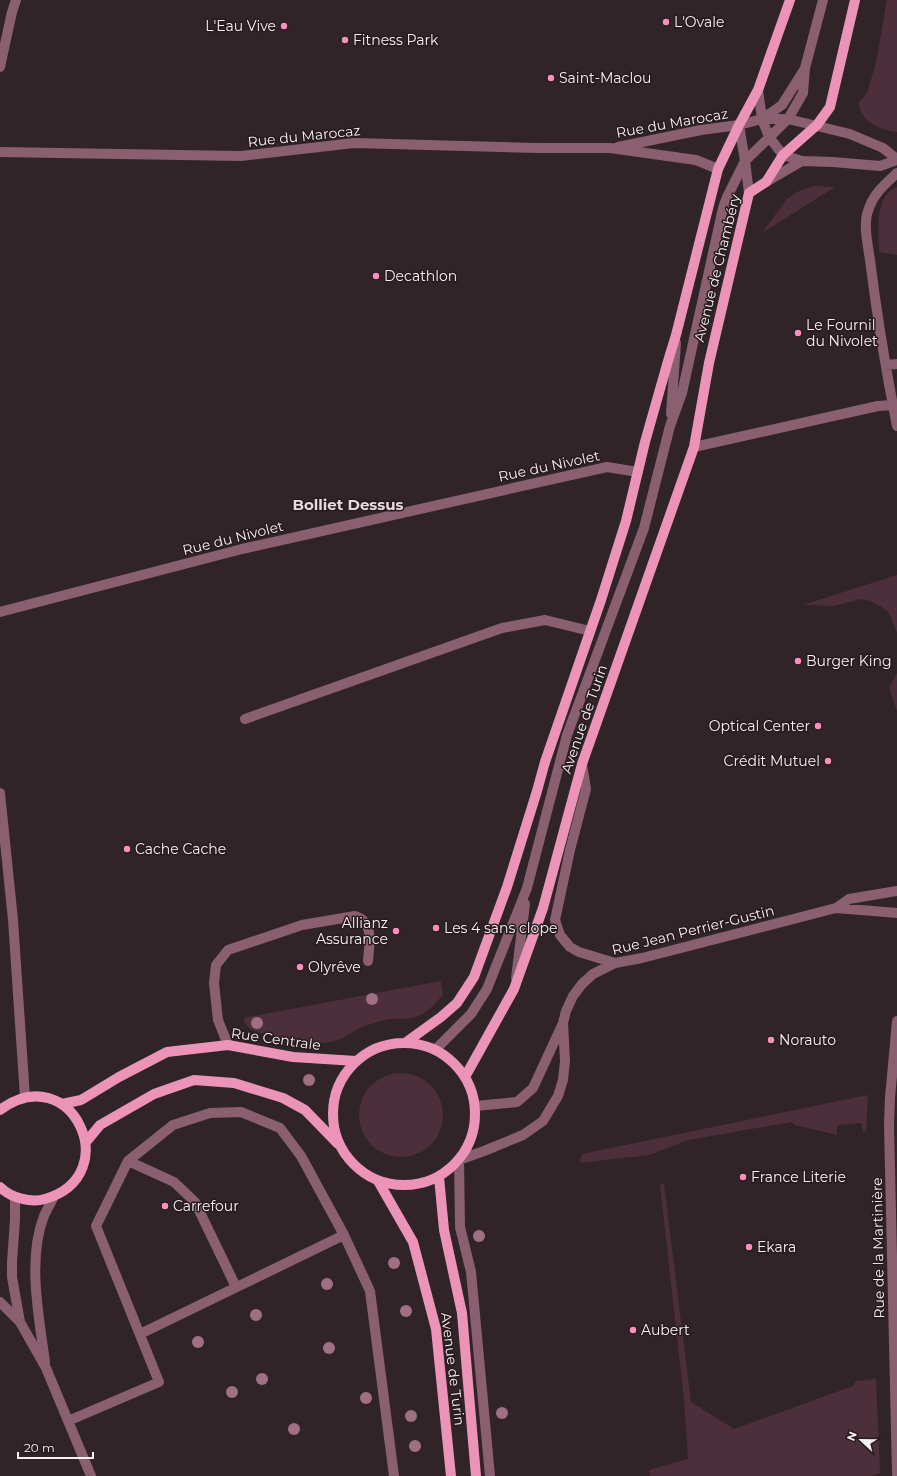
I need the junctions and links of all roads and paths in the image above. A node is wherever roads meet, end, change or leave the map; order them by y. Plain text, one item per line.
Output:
1 (16, 0) edge
2 (790, 0) edge
3 (823, 0) edge
4 (855, 0) edge
5 (0, 67) edge
6 (805, 68) junction
7 (758, 90) junction
8 (762, 119) junction
9 (788, 119) junction
10 (739, 125) junction
11 (817, 125) junction
12 (769, 137) junction
13 (610, 148) junction
14 (0, 152) edge
15 (783, 155) junction
16 (897, 159) edge
17 (745, 161) junction
18 (802, 162) junction
19 (718, 169) junction
20 (897, 173) edge
21 (766, 182) junction
22 (749, 193) junction
23 (676, 335) junction
24 (668, 361) joint
25 (709, 363) joint
26 (897, 364) edge
27 (886, 365) junction
28 (893, 405) junction
29 (670, 426) junction
30 (897, 426) edge
31 (694, 447) junction
32 (638, 472) junction
33 (0, 612) edge
34 (590, 631) junction
35 (245, 719) dead end
36 (582, 764) junction
37 (0, 793) edge
38 (527, 888) junction
39 (897, 891) edge
40 (836, 908) junction
41 (897, 913) edge
42 (368, 961) dead end
43 (615, 963) junction
44 (514, 989) junction
45 (897, 1020) edge
46 (563, 1023) junction
47 (405, 1043) junction
48 (228, 1045) junction
49 (435, 1050) junction
50 (356, 1062) junction
51 (465, 1077) junction
52 (25, 1097) junction
53 (62, 1104) junction
54 (475, 1106) junction
55 (0, 1110) edge
56 (86, 1142) junction
57 (341, 1147) junction
58 (128, 1160) junction
59 (458, 1160) junction
60 (439, 1177) junction
61 (378, 1181) junction
62 (1, 1189) edge
63 (54, 1196) junction
64 (15, 1197) junction
65 (344, 1235) junction
66 (236, 1287) junction
67 (0, 1302) edge
68 (20, 1322) junction
69 (140, 1334) junction
70 (46, 1368) junction
71 (896, 1405) edge
72 (68, 1421) junction
73 (449, 1456) junction
74 (897, 1474) edge
75 (91, 1476) edge
76 (394, 1476) edge
77 (448, 1476) edge
78 (451, 1476) edge
79 (476, 1476) edge
80 (490, 1476) edge

1 - 5 street
2 - 7 main road, Avenue de Chambéry
3 - 6 street
4 - 11 main road, Avenue de Chambéry
6 - 8 street
6 - 9 street
7 - 8 street
7 - 10 main road, Avenue de Chambéry
8 - 9 street
8 - 10 street, Rue du Marocaz
8 - 12 street
9 - 11 street
9 - 12 street
10 - 13 street, Rue du Marocaz
10 - 17 street
10 - 19 main road, Avenue de Chambéry
11 - 15 main road, Avenue de Chambéry
11 - 16 street
12 - 15 street
12 - 17 street
13 - 14 street, Rue du Marocaz
13 - 19 street, Rue du Marocaz
15 - 18 street
15 - 21 main road, Avenue de Chambéry
16 - 18 street
17 - 22 street
17 - 29 street
18 - 21 street
19 - 23 main road, Avenue de Chambéry
20 - 27 street
21 - 22 main road, Avenue de Chambéry
22 - 25 main road, Avenue de Chambéry
23 - 24 main road, Avenue de Chambéry
23 - 29 street
24 - 32 main road, Avenue de Turin
25 - 31 main road, Avenue de Turin
26 - 27 street
27 - 28 street
28 - 30 street
28 - 31 street
29 - 38 street
31 - 36 main road, Avenue de Turin
32 - 33 street, Rue du Nivolet
32 - 34 main road, Avenue de Turin
34 - 35 street
34 - 47 main road, Avenue de Turin
36 - 43 street
36 - 44 main road, Avenue de Turin
37 - 52 street
38 - 44 street
38 - 49 street
39 - 40 street, Rue Jean Perrier-Gustin
40 - 41 street, Rue Jean Perrier-Gustin
40 - 43 street, Rue Jean Perrier-Gustin
42 - 48 street
43 - 46 street, Rue Jean Perrier-Gustin
44 - 51 main road, Avenue de Turin
45 - 71 street, Rue de la Martinière
46 - 54 street, Rue Jean Perrier-Gustin
46 - 59 street, Rue Jean Perrier-Gustin
47 - 49 main road
47 - 50 main road
48 - 50 main road, Rue Centrale
48 - 53 main road, Rue Centrale
49 - 51 main road
50 - 57 main road
51 - 54 main road
52 - 53 main road
52 - 55 main road
53 - 56 main road
54 - 59 main road
56 - 57 main road
56 - 63 main road
57 - 61 main road
58 - 65 street
58 - 66 street
58 - 69 street
59 - 60 main road
59 - 80 street
60 - 61 main road
60 - 79 main road, Avenue de Turin
61 - 73 main road, Avenue de Turin
62 - 64 main road
63 - 64 main road
63 - 70 street
64 - 68 street
65 - 66 street
65 - 76 street
66 - 69 street
67 - 68 street
68 - 70 street
69 - 72 street
70 - 72 street
71 - 74 street, Rue de la Martinière
72 - 75 street
73 - 77 street
73 - 78 main road, Avenue de Turin

